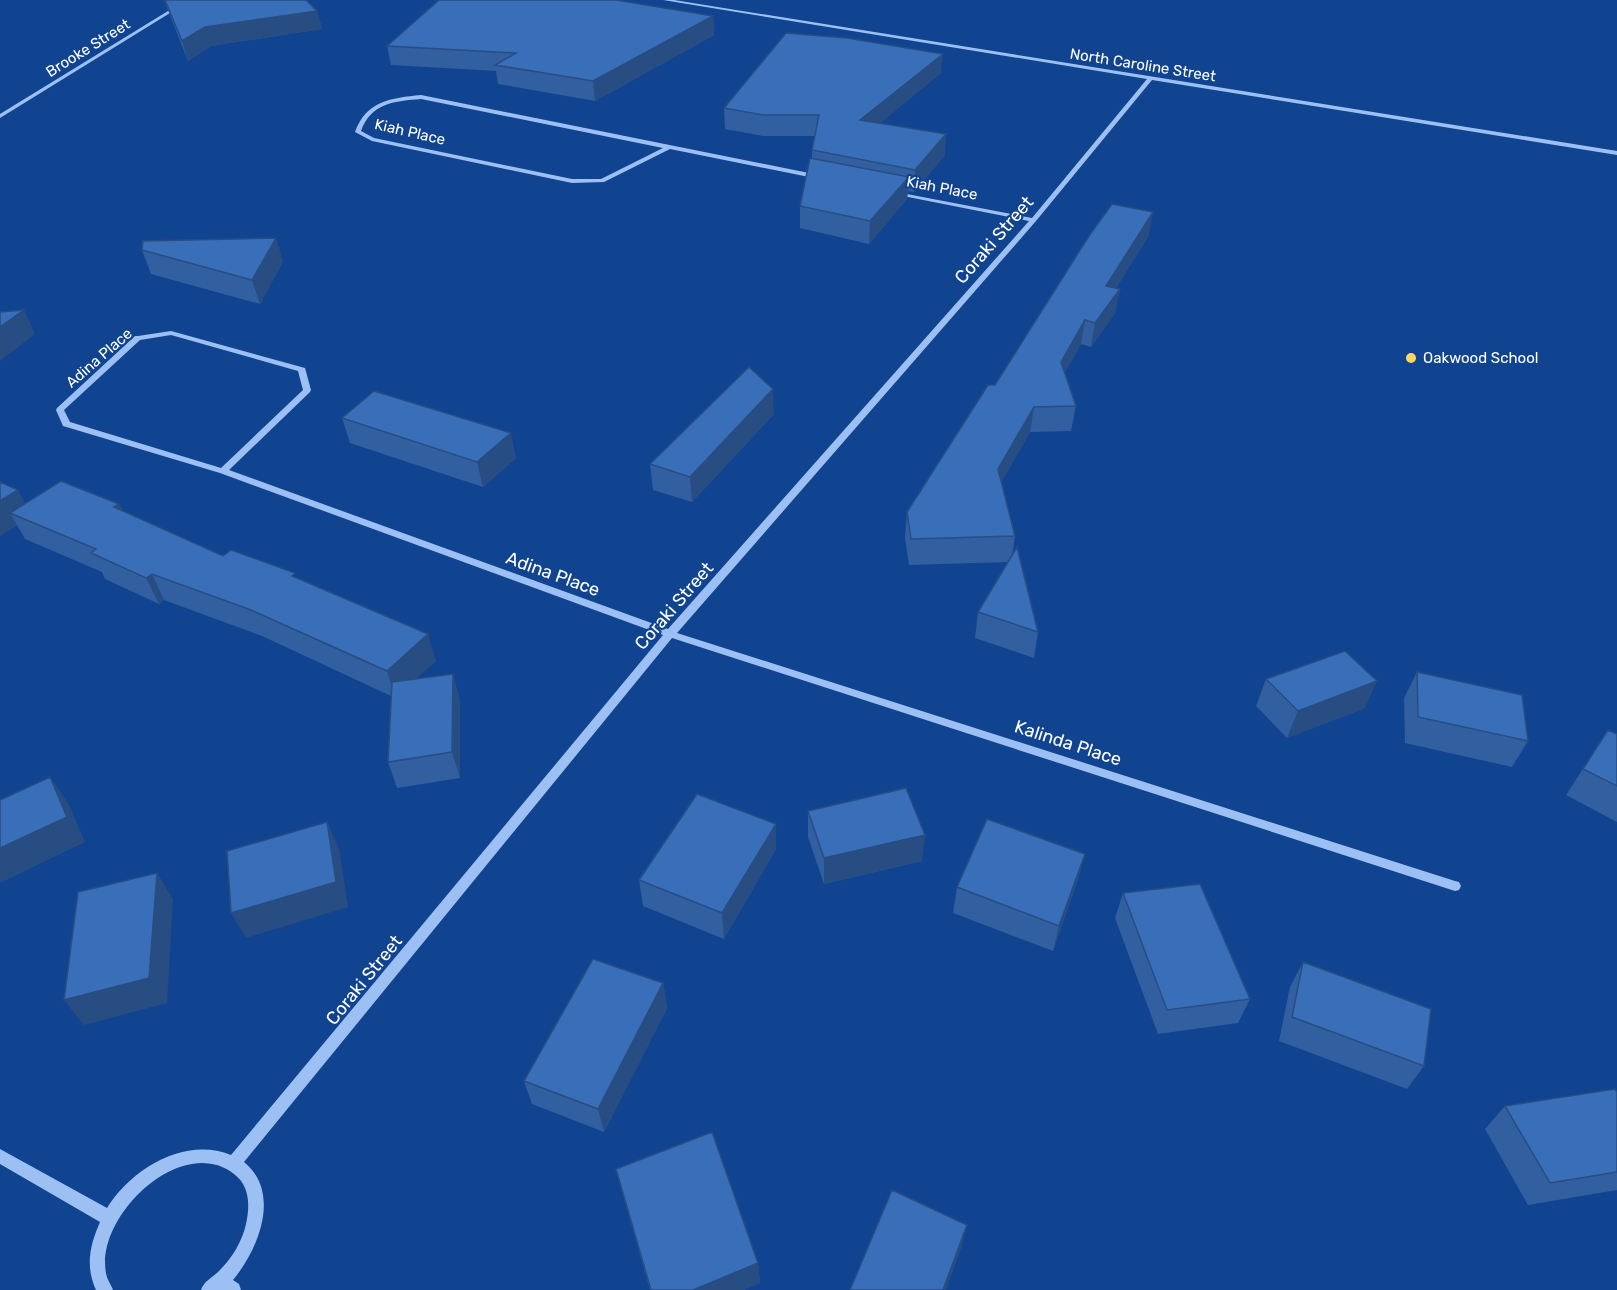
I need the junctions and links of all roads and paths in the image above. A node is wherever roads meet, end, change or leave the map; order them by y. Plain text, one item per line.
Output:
1 (189, 0) edge
2 (665, 0) edge
3 (1150, 78) junction
4 (0, 116) edge
5 (669, 147) junction
6 (1617, 153) edge
7 (829, 179) edge
8 (886, 190) edge
9 (1034, 220) junction
10 (223, 471) junction
11 (670, 634) junction
12 (1455, 886) dead end
13 (0, 1156) edge
14 (234, 1164) junction
15 (109, 1218) junction
16 (221, 1287) edge
17 (105, 1290) edge

1 - 4 street, Brooke Street
2 - 3 street, North Caroline Street
3 - 6 street, North Caroline Street
3 - 9 street, Coraki Street
5 - 5 street, Kiah Place
5 - 7 street, Kiah Place
8 - 9 street, Kiah Place
9 - 11 street, Coraki Street
10 - 10 street, Adina Place
10 - 11 street, Adina Place
11 - 12 street, Kalinda Place
11 - 14 street, Coraki Street
13 - 15 street
14 - 15 street
14 - 16 street
15 - 17 street

